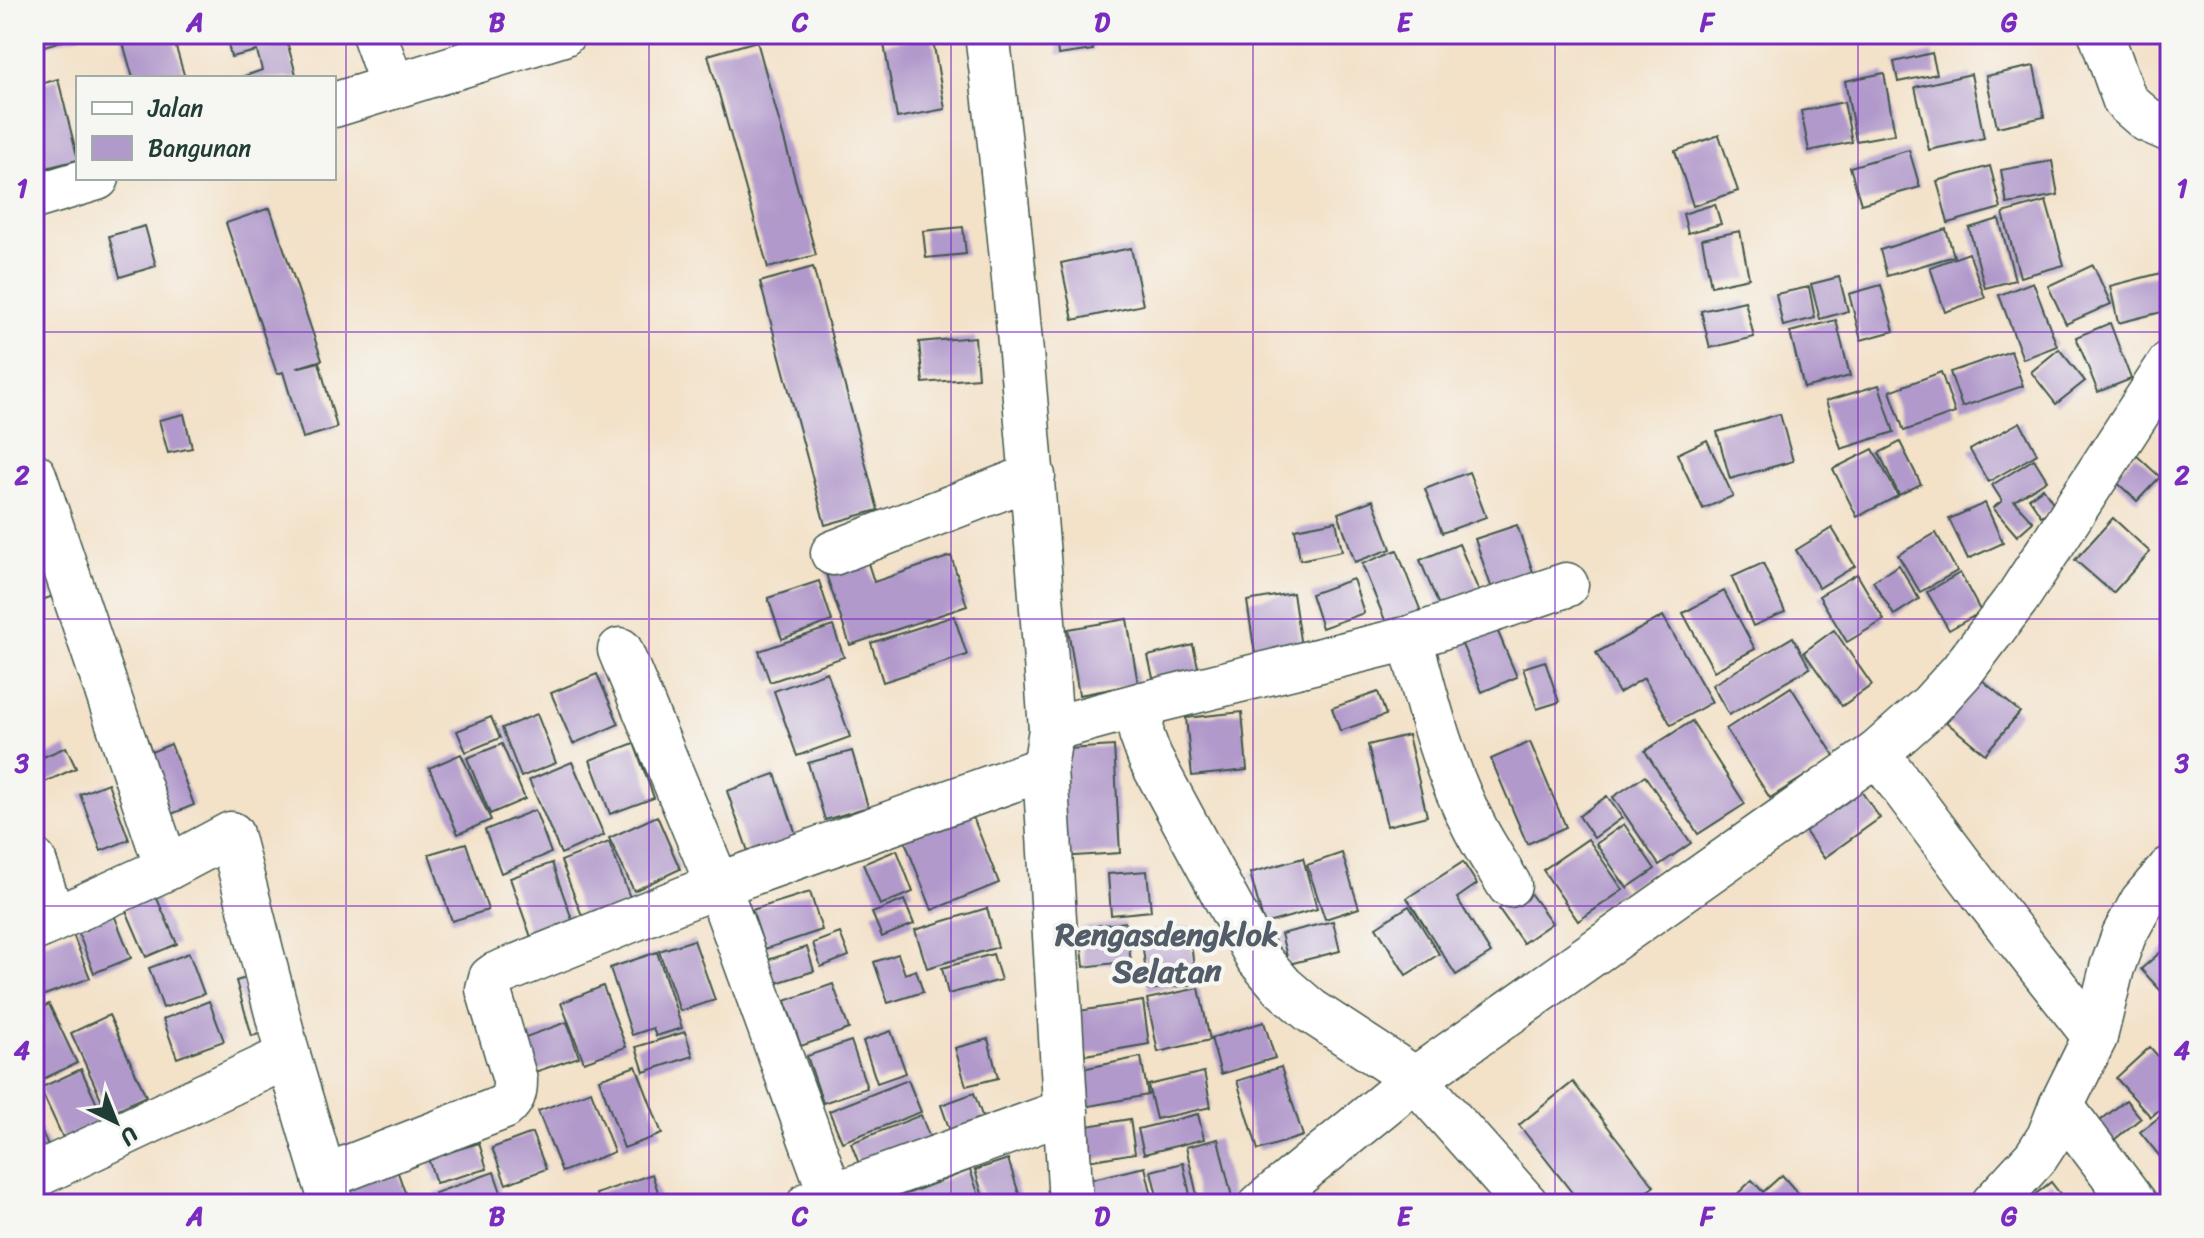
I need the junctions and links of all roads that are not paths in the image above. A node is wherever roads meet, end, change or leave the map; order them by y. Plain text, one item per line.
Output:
1 (374, 34) edge
2 (563, 34) edge
3 (987, 34) edge
4 (2101, 34) edge
5 (393, 87) junction
6 (336, 104) edge
7 (2170, 130) edge
8 (90, 180) edge
9 (34, 197) edge
10 (2170, 363) edge
11 (34, 475) edge
12 (1033, 476) junction
13 (833, 553) dead end
14 (1566, 585) dead end
15 (1410, 638) junction
16 (620, 650) dead end
17 (1143, 704) junction
18 (1048, 748) junction
19 (1877, 753) junction
20 (34, 861) edge
21 (167, 868) junction
22 (2170, 869) edge
23 (718, 885) junction
24 (1509, 885) dead end
25 (44, 924) edge
26 (2095, 1037) junction
27 (288, 1056) junction
28 (1415, 1079) junction
29 (2061, 1106) junction
30 (1066, 1111) junction
31 (34, 1176) edge
32 (328, 1191) edge
33 (820, 1199) edge
34 (1071, 1204) edge
35 (1262, 1204) edge
36 (1526, 1204) edge
37 (1993, 1204) edge
38 (2135, 1204) edge

1 - 5 street
2 - 5 street
3 - 12 street
4 - 7 street
5 - 6 street
8 - 9 street
10 - 19 street
11 - 21 street
12 - 13 street
12 - 18 street
14 - 15 street
15 - 17 street
15 - 24 street
16 - 23 street
17 - 18 street
17 - 28 street
18 - 23 street
18 - 30 street
19 - 26 street
19 - 28 street
20 - 25 street
21 - 25 street
21 - 27 street
22 - 26 street
23 - 32 street
23 - 33 street
26 - 29 street
27 - 31 street
27 - 32 street
28 - 35 street
28 - 36 street
29 - 37 street
29 - 38 street
30 - 33 street
30 - 34 street

